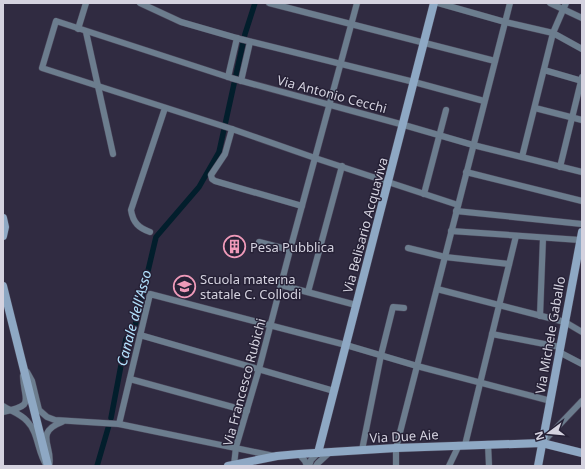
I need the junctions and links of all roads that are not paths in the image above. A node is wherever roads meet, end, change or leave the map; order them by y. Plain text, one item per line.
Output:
1 (86, 3) edge
2 (140, 3) edge
3 (269, 3) edge
4 (357, 3) edge
5 (434, 3) edge
6 (438, 3) edge
7 (510, 3) edge
8 (550, 3) edge
9 (565, 6) edge
10 (582, 18) edge
11 (505, 22) junction
12 (351, 24) junction
13 (78, 29) junction
14 (86, 32) junction
15 (553, 33) junction
16 (238, 39) junction
17 (249, 42) junction
18 (424, 43) junction
19 (582, 49) edge
20 (495, 61) junction
21 (340, 65) junction
22 (544, 70) junction
23 (230, 78) junction
24 (582, 79) edge
25 (240, 81) junction
26 (414, 82) junction
27 (98, 87) junction
28 (484, 101) junction
29 (330, 105) junction
30 (165, 108) junction
31 (535, 108) junction
32 (446, 110) dead end
33 (572, 117) junction
34 (582, 120) edge
35 (404, 125) junction
36 (230, 128) junction
37 (440, 136) junction
38 (473, 145) junction
39 (113, 154) dead end
40 (522, 157) junction
41 (315, 158) junction
42 (342, 166) junction
43 (560, 167) junction
44 (466, 172) junction
45 (582, 172) edge
46 (388, 182) junction
47 (424, 194) junction
48 (582, 201) edge
49 (302, 206) junction
50 (457, 208) junction
51 (3, 218) edge
52 (582, 224) edge
53 (451, 231) junction
54 (150, 232) dead end
55 (3, 236) edge
56 (516, 236) junction
57 (581, 236) edge
58 (544, 238) junction
59 (259, 242) dead end
60 (408, 248) dead end
61 (290, 250) junction
62 (445, 257) junction
63 (509, 264) junction
64 (281, 285) junction
65 (3, 286) edge
66 (437, 289) junction
67 (308, 292) junction
68 (356, 305) junction
69 (499, 305) junction
70 (404, 308) dead end
71 (540, 316) junction
72 (565, 322) junction
73 (270, 325) junction
74 (582, 332) edge
75 (492, 334) junction
76 (140, 335) junction
77 (346, 345) junction
78 (559, 350) junction
79 (381, 355) junction
80 (582, 364) edge
81 (23, 365) junction
82 (417, 366) junction
83 (259, 369) junction
84 (130, 379) junction
85 (480, 382) junction
86 (334, 391) junction
87 (551, 401) junction
88 (582, 401) edge
89 (3, 406) edge
90 (6, 411) edge
91 (247, 411) junction
92 (64, 422) junction
93 (117, 424) junction
94 (542, 443) junction
95 (488, 444) junction
96 (462, 445) junction
97 (236, 448) junction
98 (396, 448) junction
99 (362, 450) junction
100 (330, 452) junction
101 (318, 453) junction
102 (582, 453) edge
103 (299, 454) junction
104 (277, 456) junction
105 (317, 464) edge
106 (231, 465) edge
107 (48, 466) edge
108 (308, 466) edge
109 (396, 466) edge
110 (449, 466) edge
111 (489, 466) edge
112 (538, 466) edge

1 - 13 street
2 - 16 street
3 - 12 street
4 - 12 street, Via Francesco Rubichi
5 - 18 street, Via Belisario Acquaviva
6 - 11 street
7 - 11 street
8 - 9 street
9 - 10 street
9 - 15 street
11 - 15 street
11 - 20 street
12 - 18 street
12 - 21 street, Via Francesco Rubichi
13 - 14 street, Via Antonio Cecchi
13 - 27 street, Via Antonio Cecchi
14 - 23 street, Via Antonio Cecchi
14 - 27 street
15 - 19 street
15 - 22 street
16 - 17 street
16 - 23 street
17 - 21 street
17 - 25 street
18 - 20 street
18 - 26 street, Via Belisario Acquaviva
20 - 28 street
21 - 26 street
21 - 29 street, Via Francesco Rubichi
22 - 24 street
22 - 31 street
23 - 25 street, Via Antonio Cecchi
24 - 33 street
25 - 29 street, Via Antonio Cecchi
26 - 28 street
26 - 35 street, Via Belisario Acquaviva
27 - 30 street
27 - 39 street
28 - 38 street
29 - 35 street, Via Antonio Cecchi
29 - 41 street, Via Francesco Rubichi
30 - 36 street
30 - 54 street
31 - 33 street
31 - 40 street
32 - 37 street
33 - 34 street
33 - 43 street
35 - 37 street, Via Antonio Cecchi
35 - 46 street, Via Belisario Acquaviva
36 - 41 street
36 - 49 street
37 - 38 street, Via Antonio Cecchi
37 - 47 street
38 - 40 street, Via Antonio Cecchi
38 - 44 street
40 - 43 street, Via Antonio Cecchi
41 - 42 street
41 - 49 street, Via Francesco Rubichi
42 - 46 street
42 - 67 street
43 - 45 street, Via Antonio Cecchi
44 - 48 street
44 - 50 street
46 - 47 street
46 - 68 street, Via Belisario Acquaviva
47 - 50 street
49 - 61 street, Via Francesco Rubichi
50 - 52 street
50 - 53 street
51 - 55 street
53 - 56 street
53 - 62 street
56 - 58 street
56 - 63 street
57 - 58 street
57 - 72 street, Via Michele Gaballo
58 - 71 street
59 - 61 street
60 - 62 street
61 - 64 street, Via Francesco Rubichi
62 - 63 street
62 - 66 street
63 - 69 street
64 - 67 street
64 - 73 street, Via Francesco Rubichi
65 - 81 street
66 - 69 street
66 - 82 street
67 - 68 street
68 - 77 street, Via Belisario Acquaviva
69 - 71 street
69 - 75 street
70 - 79 street
71 - 72 street
72 - 74 street
72 - 78 street, Via Michele Gaballo
73 - 76 street
73 - 77 street
73 - 83 street, Via Francesco Rubichi
75 - 78 street
75 - 85 street
76 - 83 street
76 - 84 street
77 - 79 street
77 - 86 street, Via Belisario Acquaviva
78 - 80 street
78 - 87 street, Via Michele Gaballo
79 - 82 street
79 - 99 street
81 - 90 street
81 - 92 street
81 - 107 street
82 - 85 street
82 - 98 street
83 - 86 street
83 - 91 street, Via Francesco Rubichi
84 - 91 street
84 - 93 street
85 - 87 street
85 - 96 street
86 - 101 street, Via Belisario Acquaviva
87 - 94 street, Via Michele Gaballo
88 - 94 street
89 - 90 street
90 - 107 street
91 - 97 street, Via Francesco Rubichi
92 - 93 street
92 - 107 street
93 - 97 street
94 - 95 street, Via Due Aie
94 - 102 street, Via Due Aie
94 - 112 street, Via Michele Gaballo
95 - 96 street, Via Due Aie
95 - 111 street
96 - 98 street, Via Due Aie
96 - 110 street
97 - 104 street
97 - 106 street, Via Francesco Rubichi
98 - 99 street, Via Due Aie
98 - 109 street
99 - 100 street, Via Due Aie
100 - 101 street, Via Due Aie
100 - 105 street
101 - 103 street, Via Due Aie
101 - 105 street
101 - 108 street
103 - 104 street, Via Due Aie
103 - 108 street
104 - 106 street, Via Due Aie

